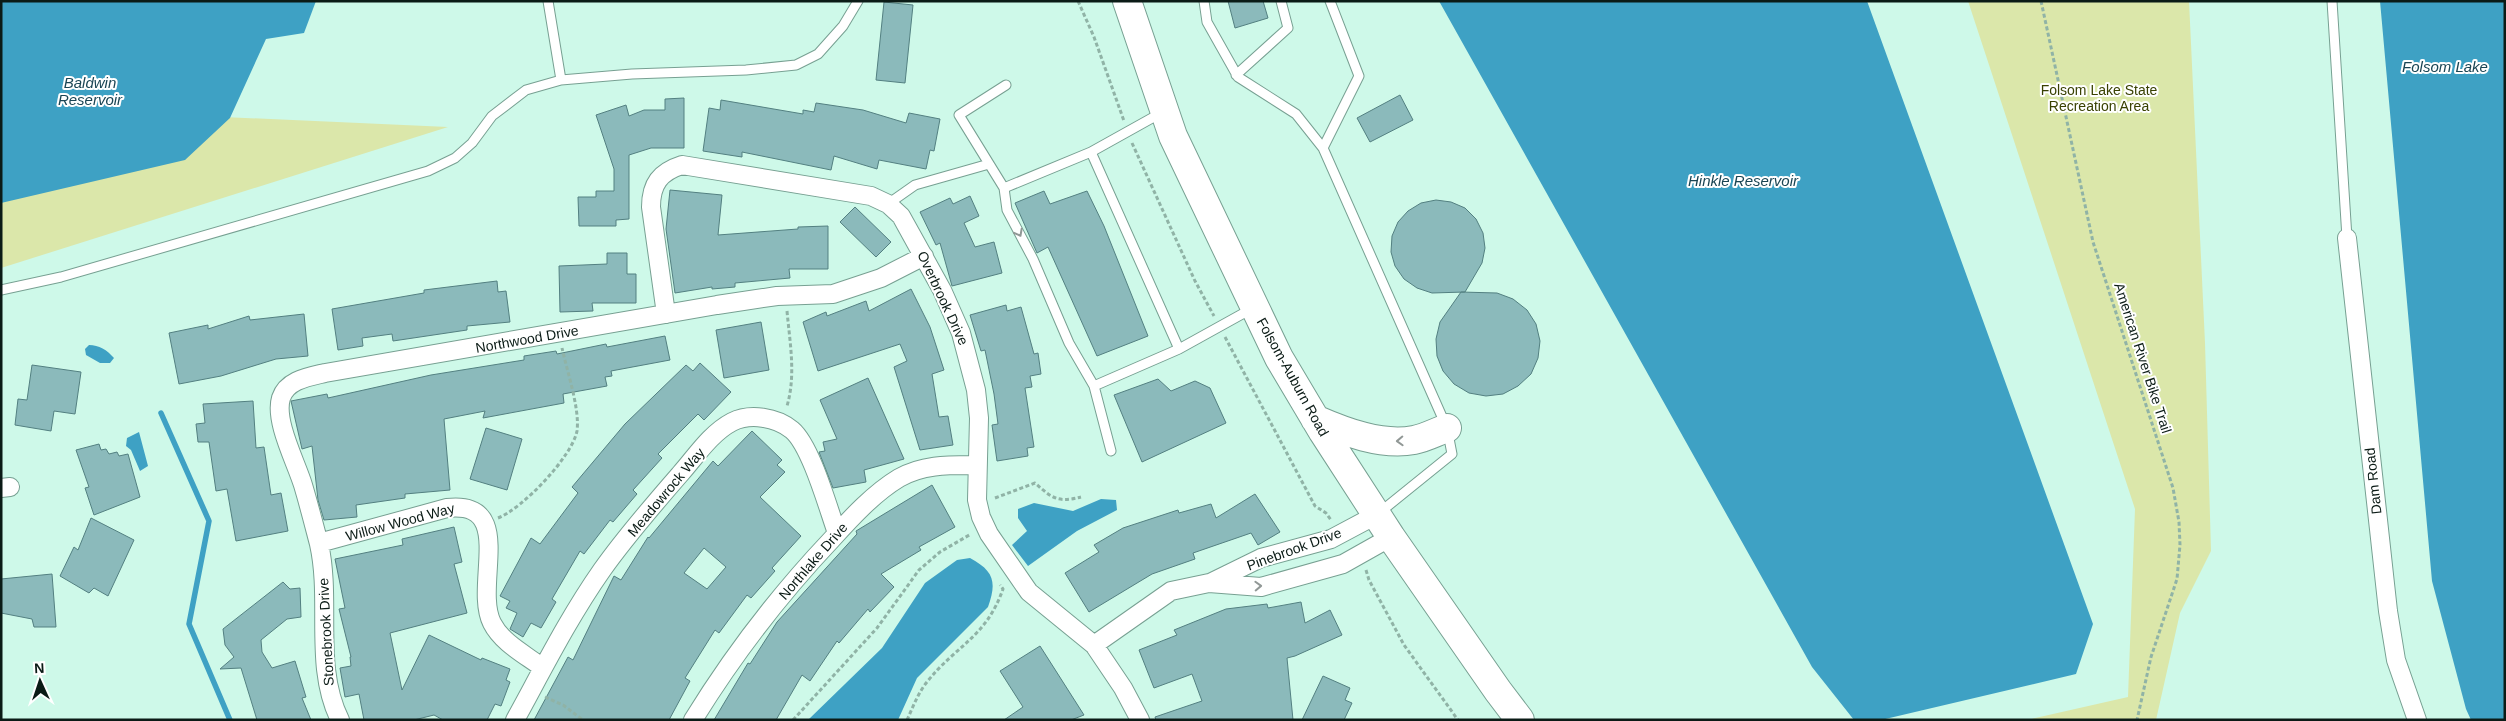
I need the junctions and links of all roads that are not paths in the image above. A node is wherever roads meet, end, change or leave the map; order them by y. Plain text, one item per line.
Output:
1 (548, 1) edge
2 (858, 1) edge
3 (1127, 1) edge
4 (1204, 1) edge
5 (1281, 1) edge
6 (1330, 1) edge
7 (2332, 1) edge
8 (1236, 75) junction
9 (561, 80) junction
10 (1006, 85) dead end
11 (1164, 112) junction
12 (1323, 148) junction
13 (1091, 152) junction
14 (989, 164) junction
15 (1004, 188) junction
16 (888, 204) junction
17 (2347, 238) joint
18 (924, 256) junction
19 (1, 290) edge
20 (1254, 307) junction
21 (666, 314) junction
22 (1179, 349) junction
23 (1094, 386) junction
24 (1315, 419) junction
25 (1447, 428) junction
26 (1111, 451) dead end
27 (977, 465) junction
28 (1384, 525) junction
29 (837, 533) junction
30 (319, 543) junction
31 (1209, 583) junction
32 (1094, 645) junction
33 (543, 668) junction
34 (340, 720) edge
35 (515, 720) edge
36 (693, 720) edge
37 (1140, 720) edge
38 (1520, 720) edge
39 (2417, 720) edge

1 - 9 lane
2 - 9 lane
3 - 11 main road, Folsom-Auburn Road
4 - 8 lane
5 - 8 lane
6 - 12 lane
7 - 17 lane
8 - 12 lane
9 - 19 lane
10 - 14 lane
11 - 13 lane
11 - 20 main road, Folsom-Auburn Road
12 - 25 lane
13 - 15 lane
13 - 22 lane
14 - 15 lane
14 - 16 lane
15 -> 23 lane
16 - 18 street, Overbrook Drive
16 - 21 street, Overbrook Drive
17 - 39 street, Dam Road
18 - 21 street, Northwood Drive
18 - 27 street, Overbrook Drive
20 - 22 lane
20 - 24 main road, Folsom-Auburn Road
21 - 30 street, Northwood Drive
22 - 23 lane
23 - 26 lane
25 -> 24 main road
24 - 28 main road, Folsom-Auburn Road
25 - 28 lane
27 - 29 street, Northlake Drive
27 - 32 street, Overbrook Drive
28 - 31 street, Pinebrook Drive
31 -> 28 street, Pinebrook Drive
28 - 38 main road, Folsom-Auburn Road
29 - 33 street, Meadowrock Way
29 - 36 street, Northlake Drive
30 - 33 street, Willow Wood Way
30 - 34 street, Stonebrook Drive
31 - 32 street, Pinebrook Drive
32 - 37 street, Overbrook Drive
33 - 35 street, Meadowrock Way

